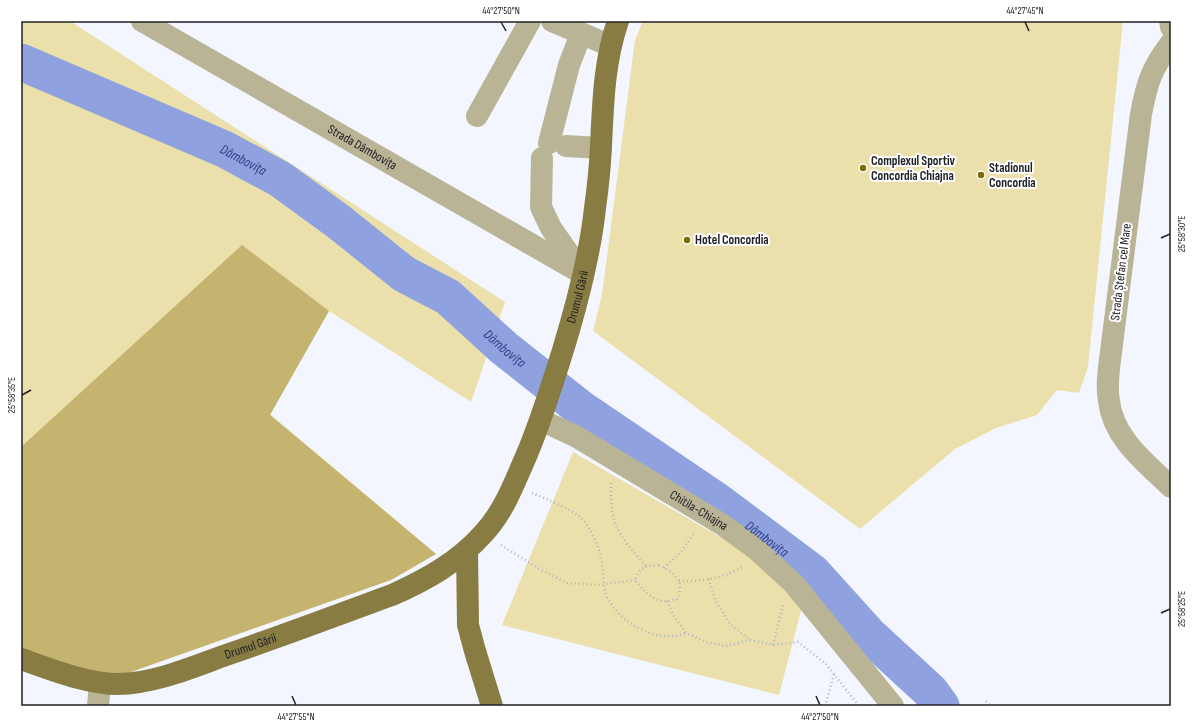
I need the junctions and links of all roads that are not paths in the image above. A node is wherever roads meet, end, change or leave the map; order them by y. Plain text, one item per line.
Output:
1 (142, 21) edge
2 (530, 21) edge
3 (552, 21) edge
4 (618, 21) edge
5 (1170, 21) edge
6 (1171, 27) edge
7 (581, 34) junction
8 (1171, 43) edge
9 (611, 46) junction
10 (477, 116) dead end
11 (601, 148) junction
12 (552, 149) junction
13 (583, 274) junction
14 (542, 416) junction
15 (1171, 487) edge
16 (467, 550) junction
17 (21, 659) edge
18 (100, 683) junction
19 (98, 706) edge
20 (492, 706) edge
21 (893, 706) edge

1 - 13 street, Strada Dâmbovița
2 - 10 street
3 - 7 street
4 - 9 main road, Drumul Gării
5 - 6 street
7 - 9 street
7 - 12 street
8 - 15 street, Strada Ștefan cel Mare
9 - 11 main road, Drumul Gării
11 - 12 street
11 - 13 main road, Drumul Gării
12 - 13 street
13 - 14 main road, Drumul Gării
14 - 16 main road, Drumul Gării
14 - 21 street, Chitila-Chiajna
16 - 18 main road, Drumul Gării
16 - 20 main road
17 - 18 main road, Drumul Gării
18 - 19 street

